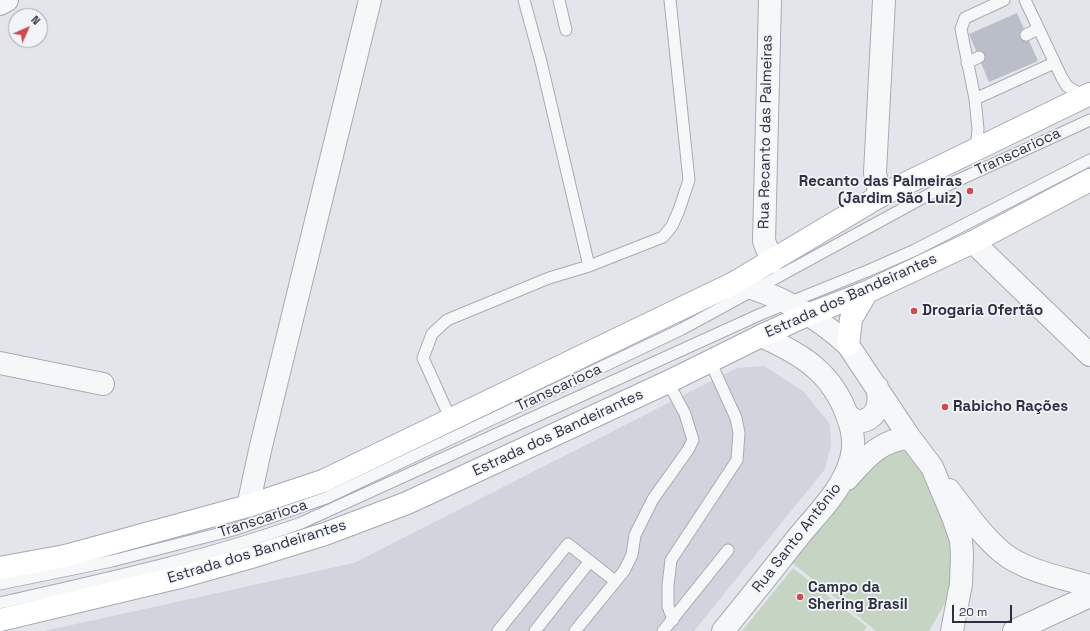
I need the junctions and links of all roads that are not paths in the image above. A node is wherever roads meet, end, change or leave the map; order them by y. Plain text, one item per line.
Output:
1 (7, 0) edge
2 (370, 0) edge
3 (524, 0) edge
4 (559, 0) edge
5 (670, 0) edge
6 (770, 0) edge
7 (884, 0) edge
8 (1004, 0) edge
9 (1025, 0) edge
10 (0, 4) edge
11 (1038, 29) junction
12 (566, 30) dead end
13 (1026, 35) dead end
14 (979, 57) dead end
15 (967, 63) junction
16 (1054, 64) junction
17 (1087, 96) edge
18 (975, 99) junction
19 (1090, 120) edge
20 (976, 150) junction
21 (1090, 160) edge
22 (1090, 180) edge
23 (880, 196) junction
24 (973, 242) junction
25 (772, 262) junction
26 (589, 266) junction
27 (734, 283) junction
28 (758, 289) junction
29 (867, 292) junction
30 (788, 303) junction
31 (807, 315) junction
32 (761, 336) junction
33 (848, 345) junction
34 (1090, 355) edge
35 (710, 361) junction
36 (0, 363) edge
37 (668, 382) junction
38 (103, 384) dead end
39 (877, 387) junction
40 (847, 415) junction
41 (451, 420) junction
42 (910, 438) junction
43 (932, 467) junction
44 (837, 489) junction
45 (248, 506) junction
46 (728, 550) dead end
47 (590, 561) junction
48 (6, 564) edge
49 (616, 581) junction
50 (0, 584) edge
51 (1090, 586) edge
52 (1090, 596) edge
53 (0, 603) edge
54 (0, 620) edge
55 (673, 620) junction
56 (498, 631) edge
57 (534, 631) edge
58 (576, 631) edge
59 (664, 631) edge
60 (724, 631) edge
61 (952, 631) edge
62 (1014, 631) edge

1 - 10 street
2 - 45 street
3 - 26 lane
4 - 12 lane
5 - 26 lane
6 - 25 street, Rua Recanto das Palmeiras
7 - 23 street
8 - 15 lane
9 - 11 lane
11 - 13 lane
11 - 16 lane
14 - 15 lane
15 - 18 lane
16 - 17 lane
16 - 18 lane
17 - 20 main road
18 - 20 lane
19 - 28 lane, Transcarioca
20 - 23 main road
21 - 30 lane, Transcarioca
22 - 24 main road, Estrada dos Bandeirantes
23 - 25 main road
24 - 29 main road, Estrada dos Bandeirantes
24 - 34 street
25 - 27 main road
26 - 41 lane
27 - 28 street
27 - 41 main road
28 - 30 street
28 - 50 lane, Transcarioca
29 - 31 main road, Estrada dos Bandeirantes
29 - 33 main road
30 - 31 street
30 - 53 lane, Transcarioca
31 - 32 main road, Estrada dos Bandeirantes
31 - 33 street
32 - 35 main road, Estrada dos Bandeirantes
32 - 40 street, Rua Santo Antônio
33 - 39 street
35 - 37 main road, Estrada dos Bandeirantes
35 - 55 lane
36 - 38 street
37 - 49 lane
37 - 54 main road, Estrada dos Bandeirantes
39 - 40 street
39 - 42 street
40 - 44 street, Rua Santo Antônio
41 - 45 main road
42 - 43 street
42 - 44 street
43 - 51 street
43 - 61 street
44 - 60 street, Rua Santo Antônio
45 - 48 main road
46 - 55 lane
47 - 49 lane
47 - 56 lane
47 - 57 lane
49 - 58 lane
52 - 62 street
55 - 59 lane

